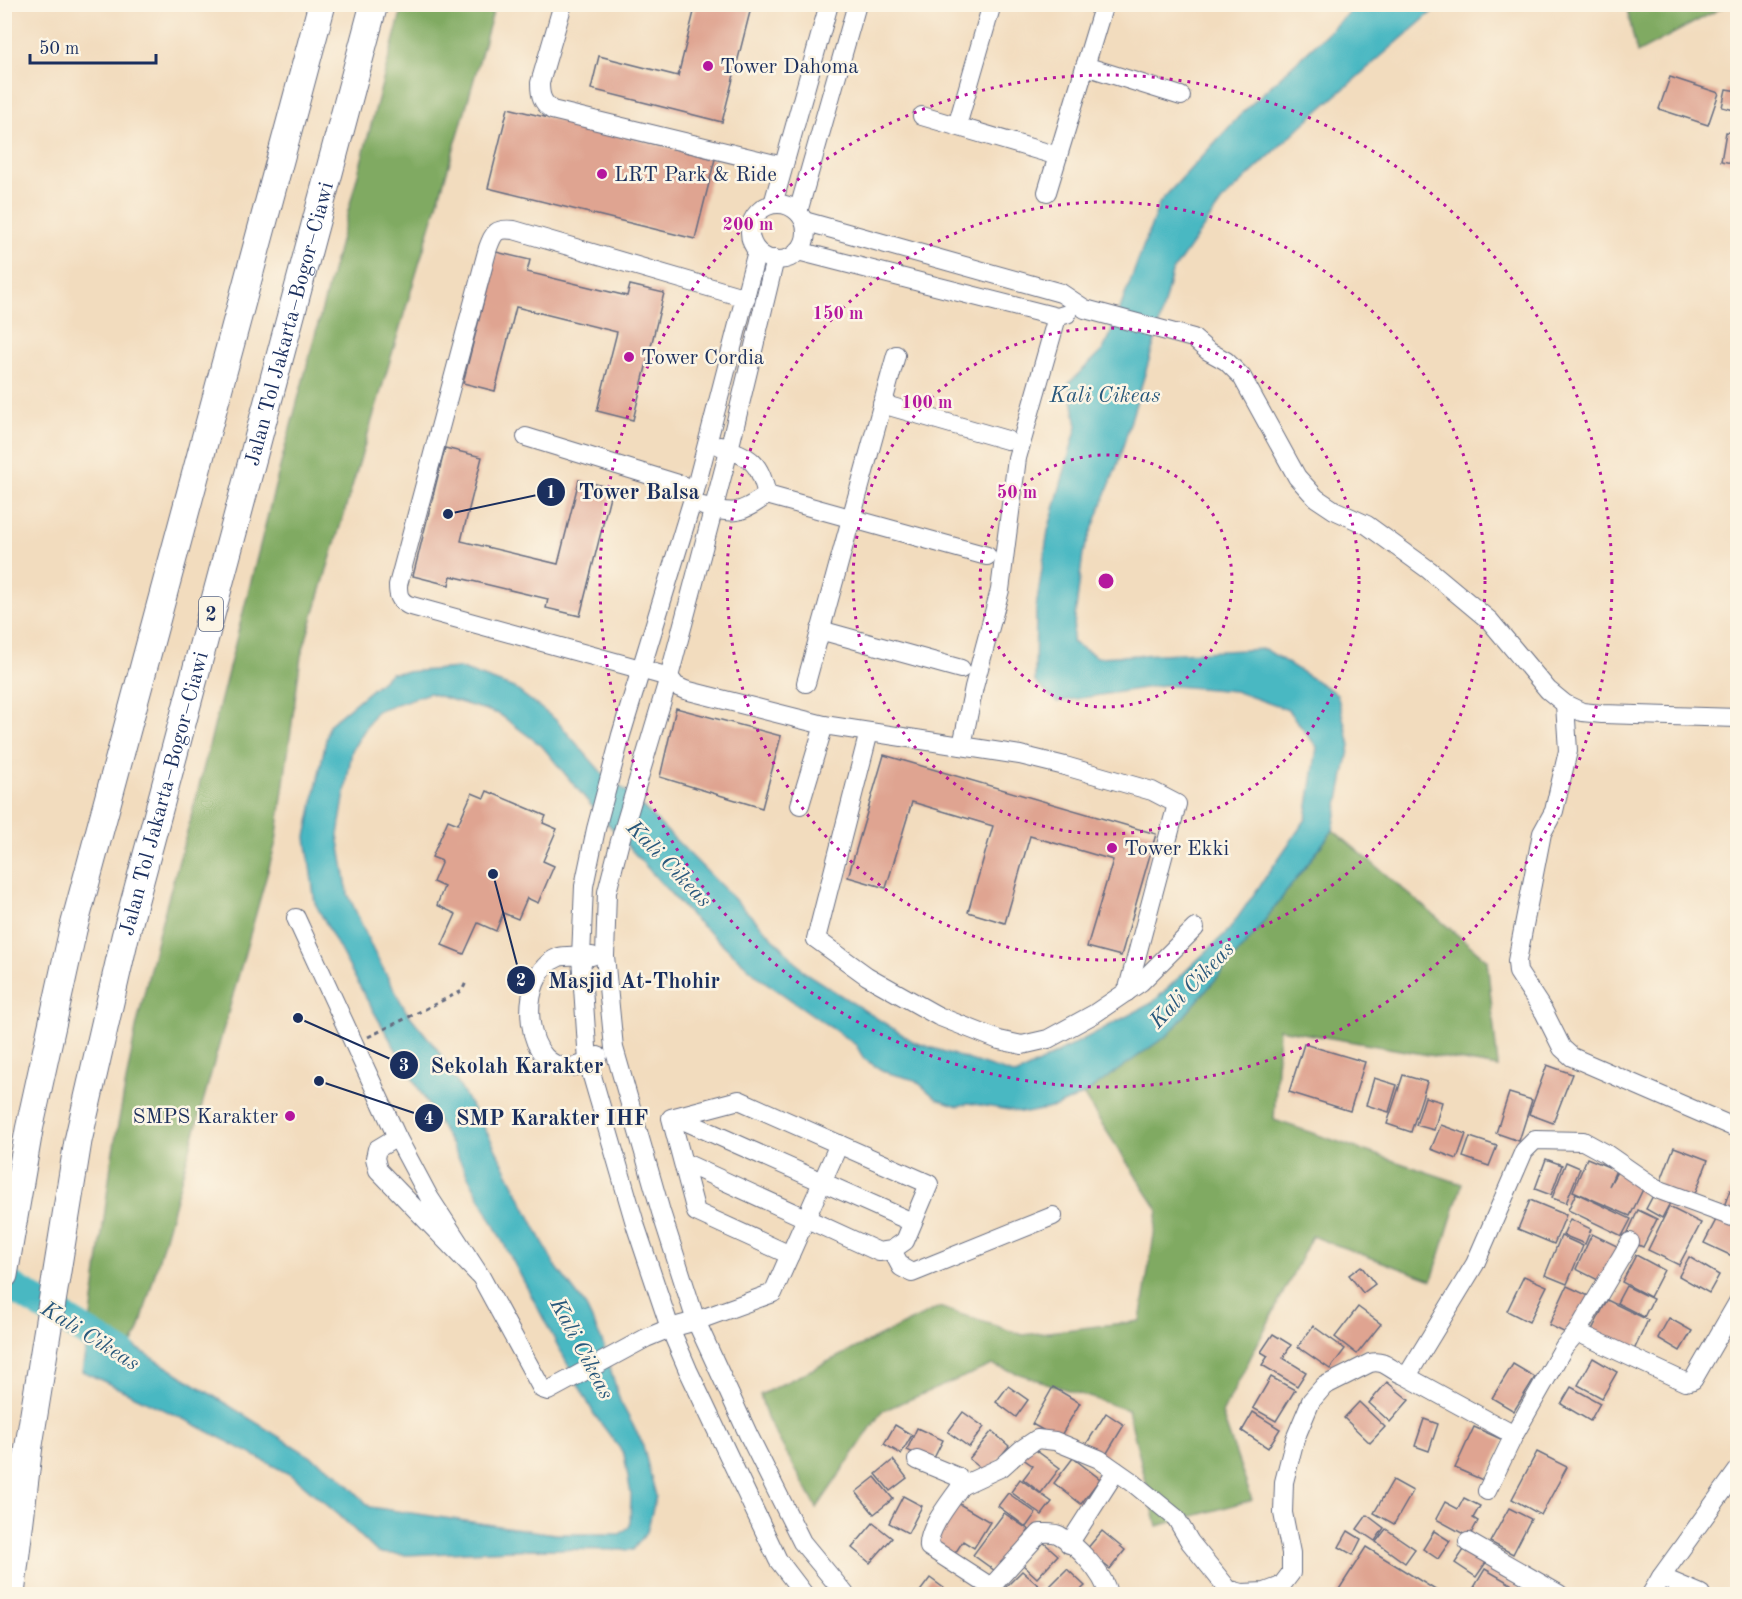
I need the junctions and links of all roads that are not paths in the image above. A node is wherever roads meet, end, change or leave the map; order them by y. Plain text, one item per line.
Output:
1 (322, 4) edge
2 (374, 4) edge
3 (563, 4) edge
4 (829, 4) edge
5 (857, 4) edge
6 (992, 4) edge
7 (1104, 4) edge
8 (1085, 66) junction
9 (1181, 96) dead end
10 (922, 116) dead end
11 (957, 126) junction
12 (1058, 156) junction
13 (783, 166) junction
14 (1047, 192) dead end
15 (773, 204) junction
16 (801, 217) junction
17 (757, 251) junction
18 (798, 251) junction
19 (775, 259) junction
20 (746, 298) junction
21 (1090, 310) junction
22 (1057, 316) junction
23 (896, 356) dead end
24 (882, 404) junction
25 (526, 437) dead end
26 (1007, 440) dead end
27 (707, 442) junction
28 (729, 450) junction
29 (767, 495) junction
30 (694, 496) junction
31 (713, 509) junction
32 (851, 518) junction
33 (987, 556) dead end
34 (820, 630) junction
35 (643, 669) junction
36 (961, 669) dead end
37 (669, 677) junction
38 (806, 684) dead end
39 (1565, 704) junction
40 (1737, 718) edge
41 (824, 725) junction
42 (869, 732) junction
43 (962, 746) junction
44 (800, 805) dead end
45 (296, 918) dead end
46 (1195, 928) dead end
47 (605, 956) junction
48 (580, 957) junction
49 (1127, 992) junction
50 (365, 1039) road end
51 (614, 1048) junction
52 (588, 1062) junction
53 (676, 1117) junction
54 (1737, 1129) edge
55 (397, 1137) junction
56 (839, 1144) junction
57 (683, 1162) junction
58 (823, 1182) junction
59 (661, 1212) junction
60 (1053, 1216) dead end
61 (806, 1218) junction
62 (1737, 1220) edge
63 (912, 1222) junction
64 (636, 1227) junction
65 (1630, 1242) dead end
66 (892, 1250) junction
67 (790, 1255) junction
68 (4, 1275) edge
69 (481, 1277) junction
70 (1737, 1302) edge
71 (696, 1321) junction
72 (670, 1328) junction
73 (1577, 1332) junction
74 (1404, 1375) junction
75 (1514, 1435) junction
76 (917, 1460) dead end
77 (1737, 1470) edge
78 (1116, 1471) junction
79 (961, 1486) junction
80 (1487, 1491) dead end
81 (802, 1542) junction
82 (1468, 1542) dead end
83 (1069, 1544) junction
84 (778, 1560) junction
85 (1660, 1577) junction
86 (993, 1591) edge
87 (11, 1594) edge
88 (804, 1594) edge
89 (845, 1594) edge
90 (1108, 1594) edge
91 (1559, 1594) edge
92 (1651, 1594) edge
93 (1701, 1594) edge

1 - 68 highway
2 - 87 highway, Jalan Tol Jakarta–Bogor–Ciawi / 2
3 - 13 street
4 - 13 street
5 - 16 street
6 - 11 street
7 - 8 street
8 - 9 street
8 - 12 street
10 - 11 street
11 - 12 street
12 - 14 street
13 - 15 street
15 - 16 street
15 - 17 street
16 - 18 street
16 - 21 street
17 - 19 street
17 - 20 street
18 - 19 street
18 - 22 street
19 - 28 street
20 - 27 street
20 - 35 street
21 - 22 street
21 - 39 street
22 - 43 street
23 - 24 street
24 - 26 street
24 - 32 street
25 - 30 street
27 - 28 street
27 - 30 street
28 - 29 street
28 - 31 street
29 - 31 street
29 - 32 street
30 - 31 street
30 - 35 street
31 - 37 street
32 - 33 street
32 - 34 street
34 - 36 street
34 - 38 street
35 - 37 street
35 - 48 street
37 - 41 street
37 - 47 street
39 - 40 street
39 - 54 street
41 - 42 street
41 - 44 street
42 - 43 street
42 - 49 street
43 - 49 street
45 - 55 street
46 - 49 street
47 - 48 street
47 - 51 street
48 - 52 street
48 - 52 street
50 - 55 street
51 - 52 street
51 - 59 street
52 - 64 street
53 - 56 street
53 - 57 street
53 - 58 street
55 - 69 street
55 - 69 street
56 - 58 street
56 - 63 street
57 - 61 street
57 - 67 street
58 - 61 street
58 - 63 street
59 - 64 street
59 - 71 street
60 - 66 street
61 - 66 street
61 - 67 street
62 - 74 street
63 - 66 street
64 - 72 street
65 - 73 street
67 - 71 street
69 - 72 street
70 - 73 street
71 - 72 street
71 - 81 street
72 - 84 street
73 - 75 street
74 - 75 street
74 - 78 street
75 - 80 street
76 - 79 street
77 - 85 street
78 - 79 street
78 - 83 street
79 - 86 street
81 - 84 street
81 - 89 street
82 - 91 street
83 - 86 street
83 - 90 street
84 - 88 street
85 - 92 street
85 - 93 street

